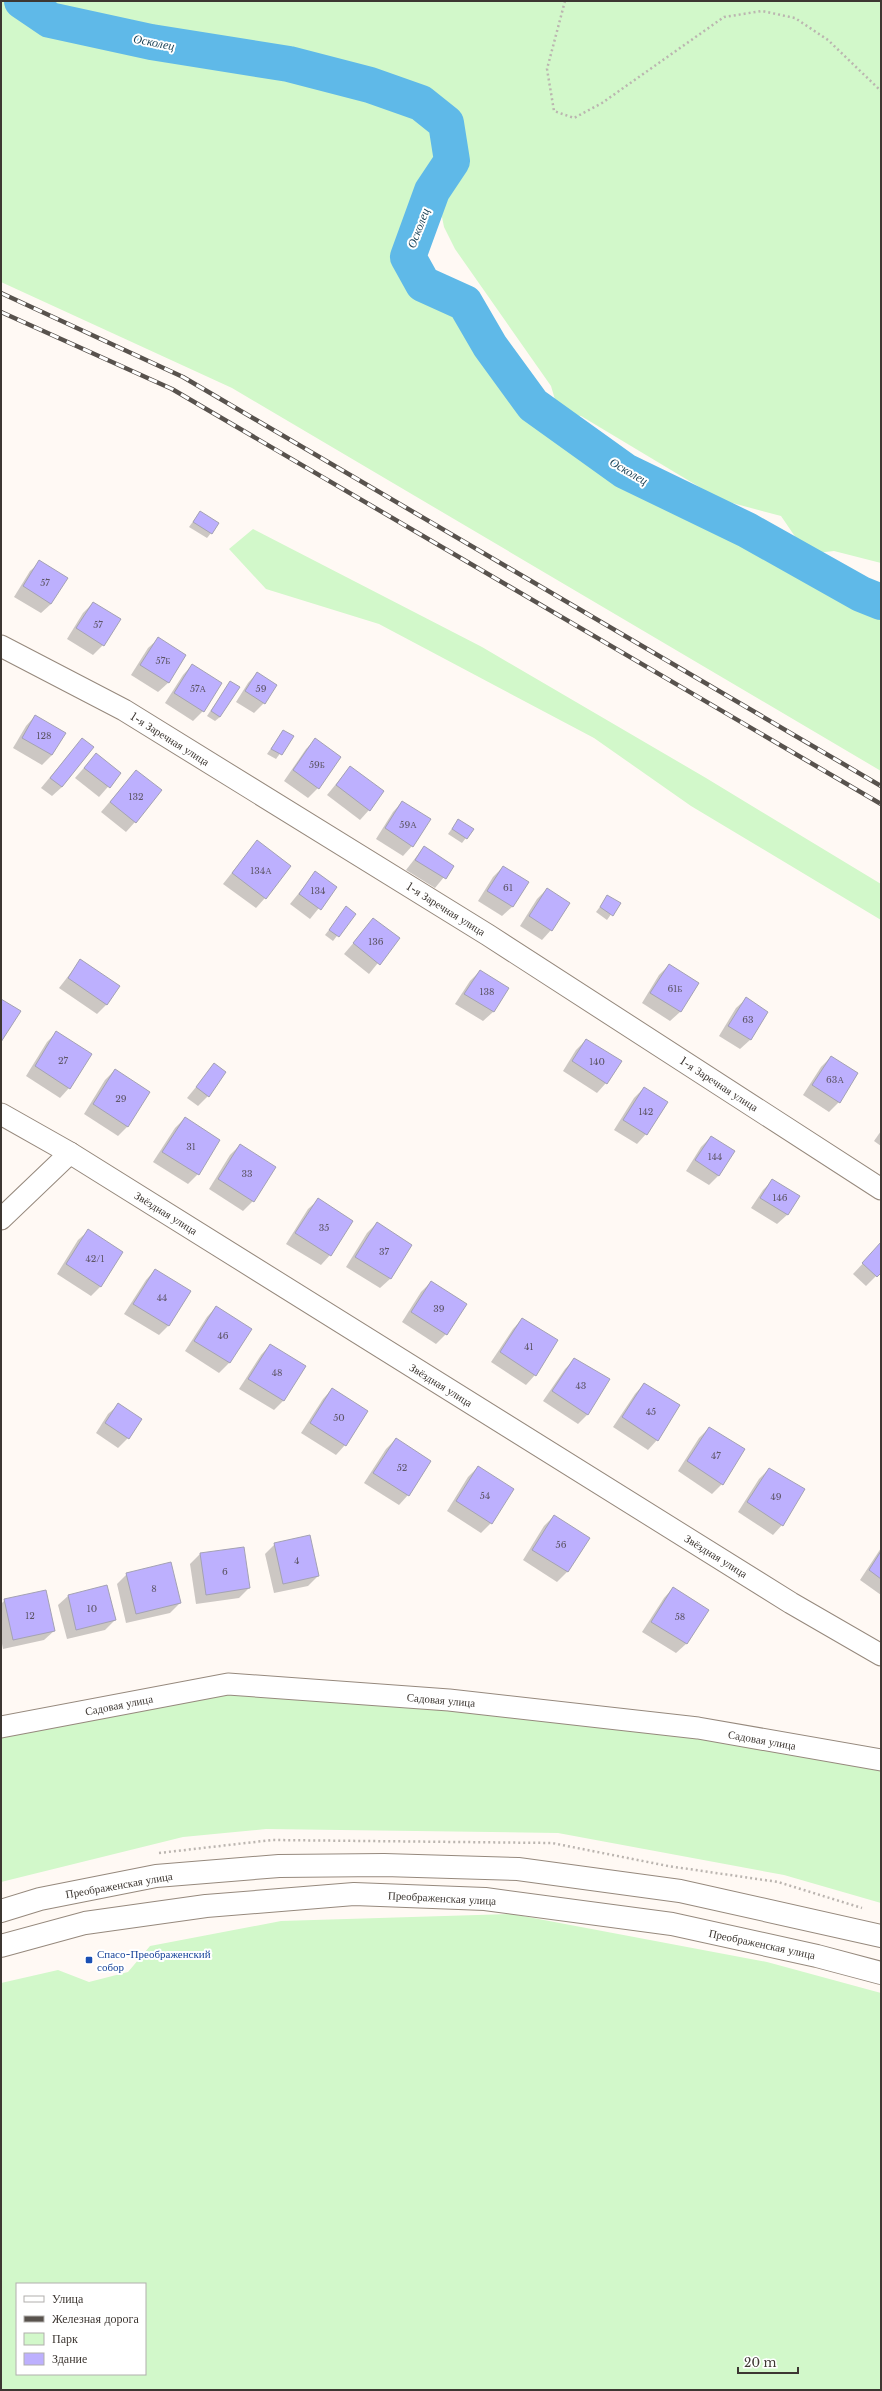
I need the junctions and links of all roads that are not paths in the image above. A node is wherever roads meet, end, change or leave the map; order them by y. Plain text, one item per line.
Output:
1 (1, 646) edge
2 (1, 1114) edge
3 (70, 1153) junction
4 (881, 1189) edge
5 (1, 1219) edge
6 (881, 1655) edge
7 (1, 1727) edge
8 (881, 1760) edge
9 (1, 1911) edge
10 (881, 1936) edge
11 (1, 1946) edge
12 (881, 1973) edge

1 - 4 street, 1-я Заречная улица
2 - 3 street, Звёздная улица
3 - 5 street
3 - 6 street, Звёздная улица
7 - 8 street, Садовая улица
9 - 10 main road, Преображенская улица
11 - 12 main road, Преображенская улица

